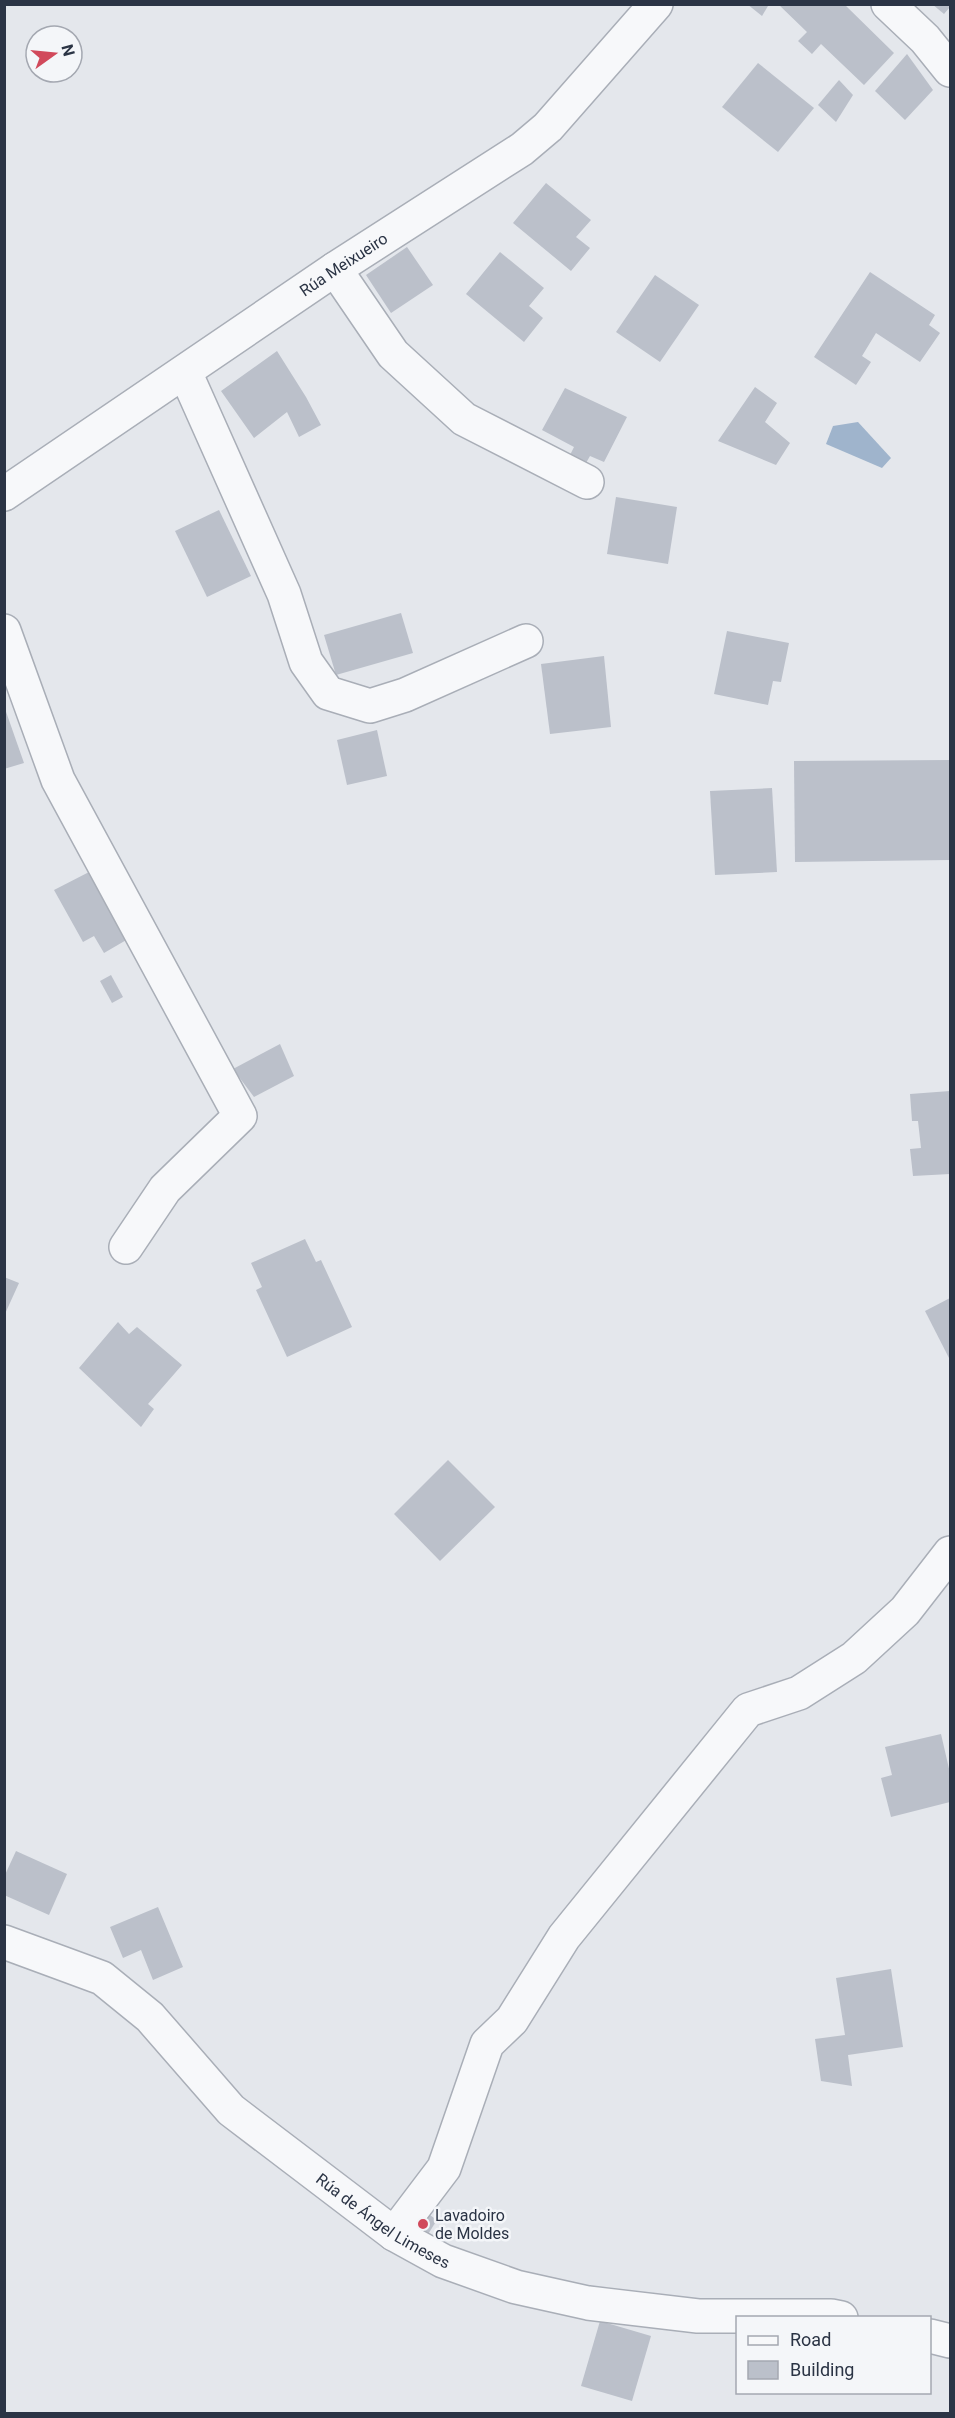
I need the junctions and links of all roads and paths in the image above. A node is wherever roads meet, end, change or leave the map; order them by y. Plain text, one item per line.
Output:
1 (656, 4) edge
2 (888, 4) edge
3 (951, 70) edge
4 (335, 269) junction
5 (185, 372) junction
6 (586, 482) dead end
7 (4, 494) edge
8 (4, 631) edge
9 (526, 640) dead end
10 (126, 1247) dead end
11 (951, 1553) edge
12 (4, 1942) edge
13 (394, 2234) junction
14 (736, 2316) edge
15 (736, 2316) edge
16 (831, 2316) edge
17 (931, 2336) edge
18 (951, 2341) edge

1 - 4 street, Rúa Meixueiro
2 - 3 street
4 - 5 street, Rúa Meixueiro
4 - 6 street
5 - 7 street, Rúa Meixueiro
5 - 9 street
8 - 10 street
11 - 13 street
12 - 13 street, Rúa de Ángel Limeses
13 - 15 street, Rúa de Ángel Limeses
14 - 16 street, Rúa de Ángel Limeses
17 - 18 street

